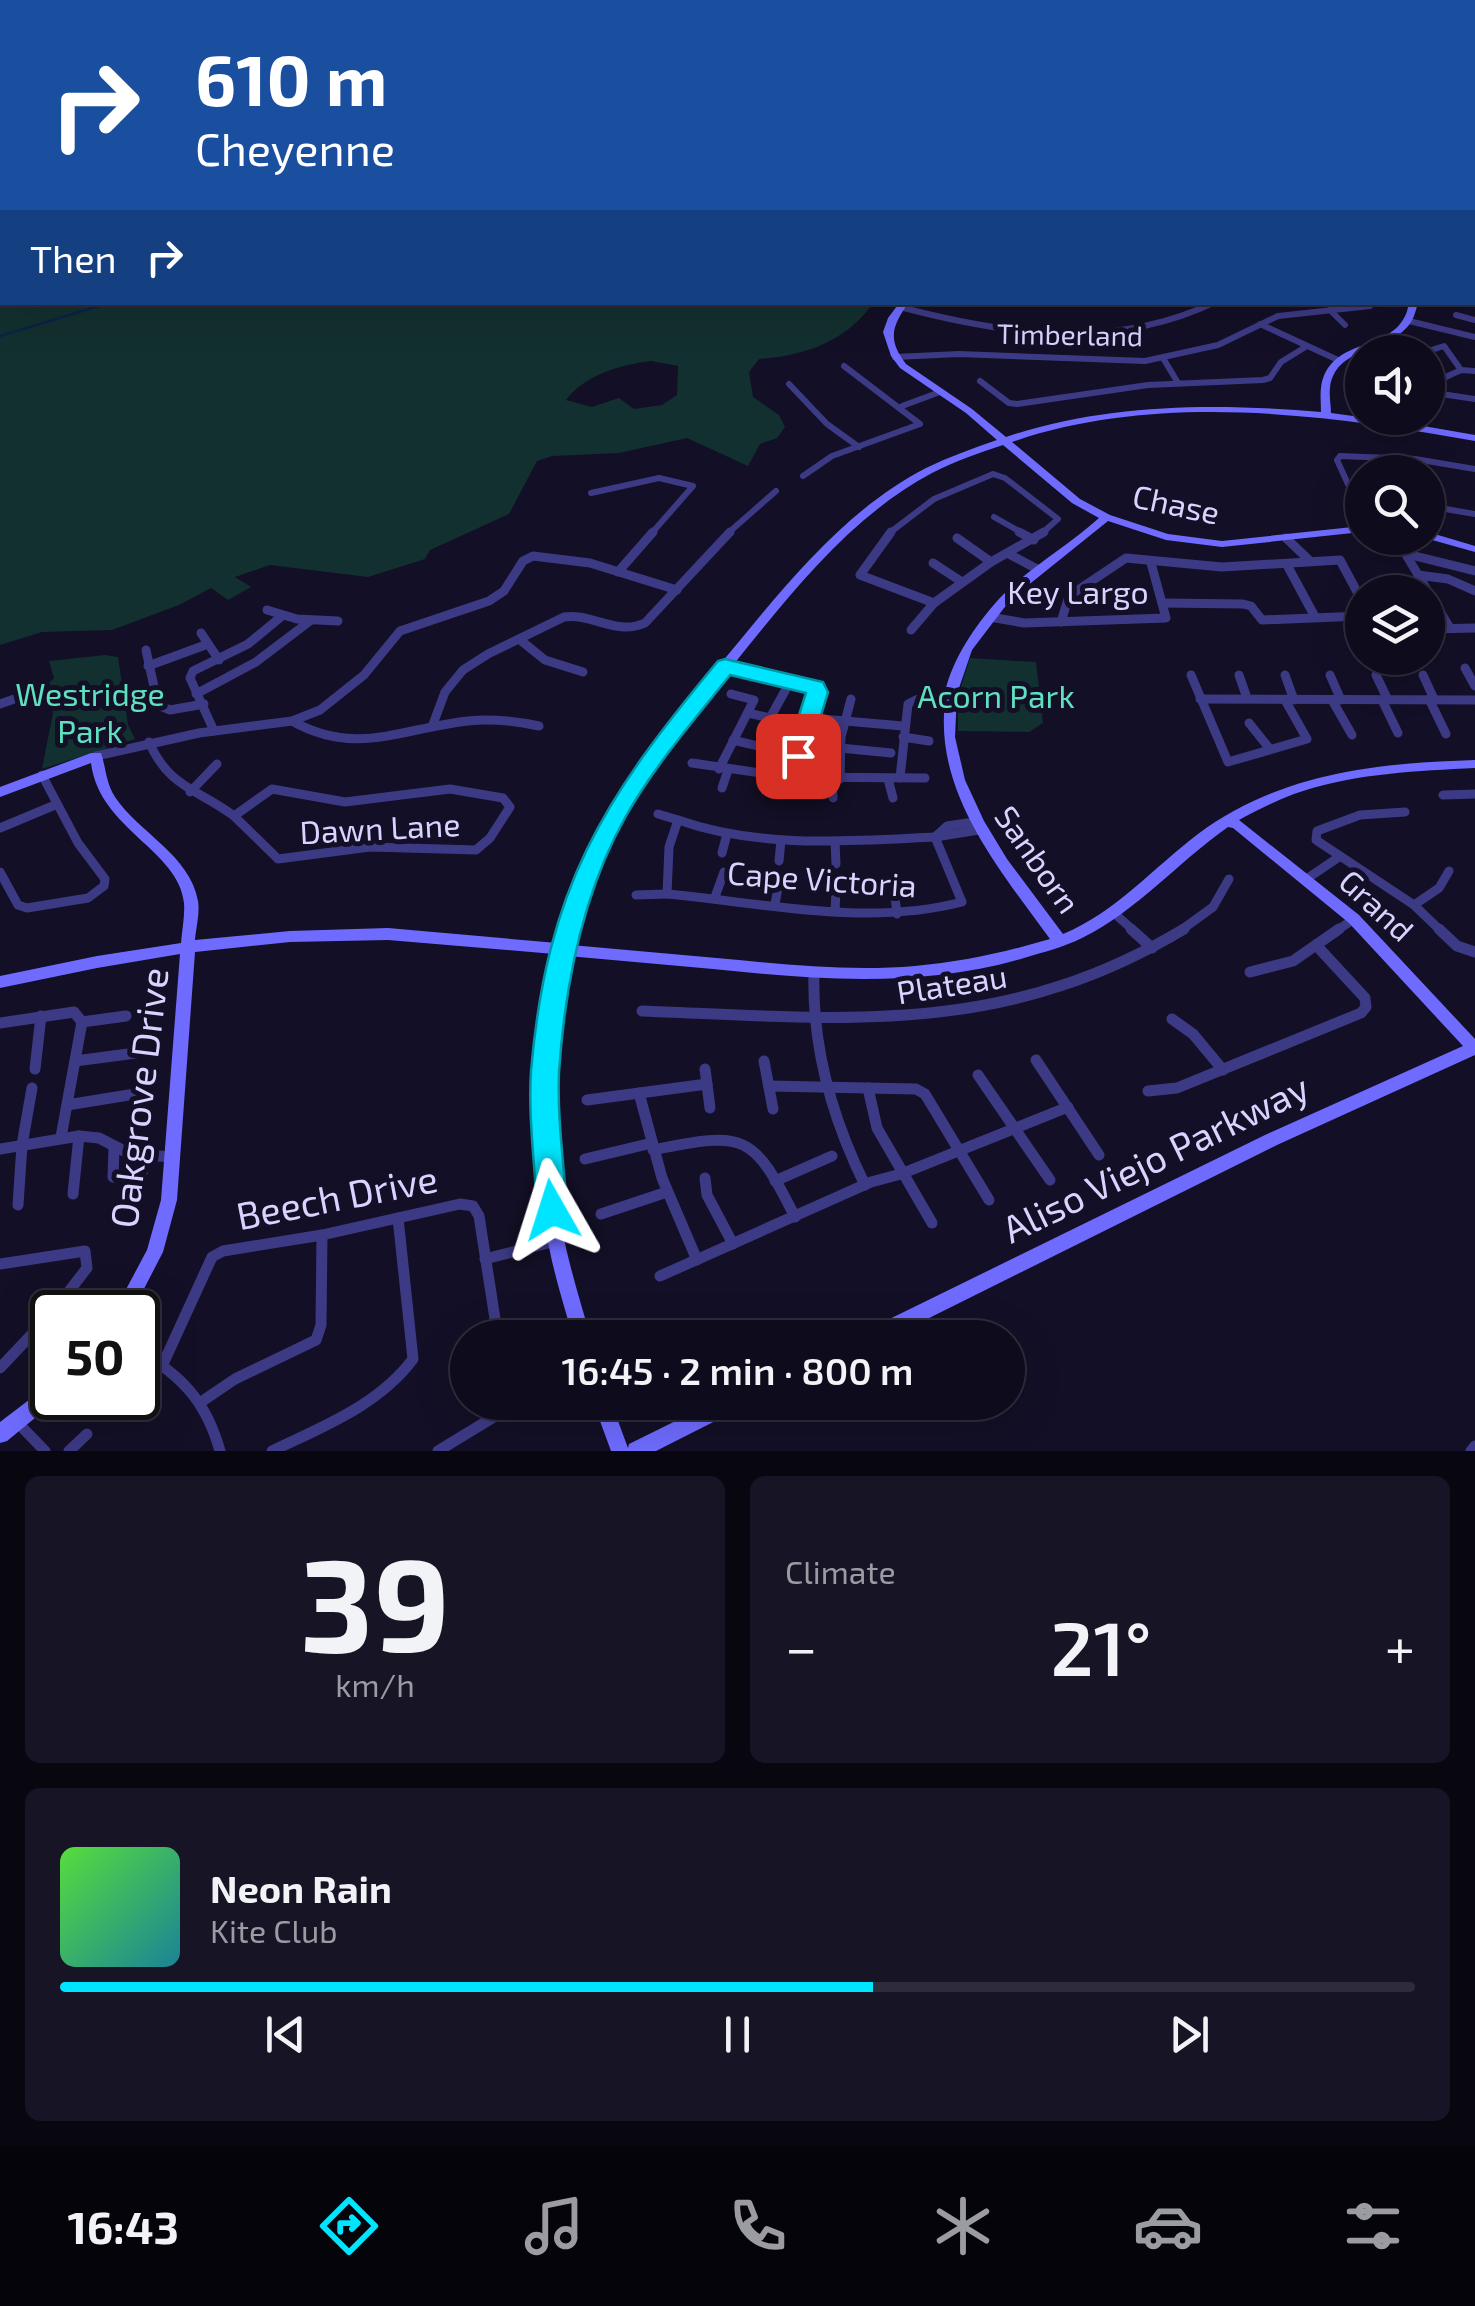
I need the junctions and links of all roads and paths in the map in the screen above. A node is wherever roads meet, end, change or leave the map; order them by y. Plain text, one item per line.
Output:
1 (903, 305) edge
2 (1209, 305) edge
3 (1413, 305) edge
4 (1370, 306) dead end
5 (1330, 310) junction
6 (1456, 316) dead end
7 (1475, 320) edge
8 (1409, 321) junction
9 (1260, 324) junction
10 (1345, 325) dead end
11 (1475, 338) edge
12 (939, 344) dead end
13 (1307, 346) junction
14 (1445, 348) edge
15 (940, 354) junction
16 (896, 356) junction
17 (1164, 358) junction
18 (1338, 360) junction
19 (844, 366) dead end
20 (1460, 370) junction
21 (1475, 372) edge
22 (1445, 377) edge
23 (980, 381) dead end
24 (1178, 383) junction
25 (789, 384) dead end
26 (940, 392) junction
27 (1445, 395) edge
28 (1475, 399) edge
29 (902, 406) junction
30 (1326, 414) junction
31 (1475, 438) edge
32 (1003, 441) junction
33 (859, 447) junction
34 (1345, 456) edge
35 (1445, 464) edge
36 (1475, 469) edge
37 (1345, 474) edge
38 (803, 476) dead end
39 (776, 491) dead end
40 (592, 493) dead end
41 (1445, 509) edge
42 (1475, 514) edge
43 (994, 516) dead end
44 (1106, 517) junction
45 (1345, 531) edge
46 (957, 538) dead end
47 (1286, 538) junction
48 (1034, 540) junction
49 (1445, 540) edge
50 (1475, 549) edge
51 (1009, 554) junction
52 (1408, 555) edge
53 (1411, 555) edge
54 (1310, 561) junction
55 (991, 562) junction
56 (1151, 563) junction
57 (932, 564) dead end
58 (1287, 565) junction
59 (1039, 570) junction
60 (1475, 571) edge
61 (618, 572) junction
62 (1348, 575) edge
63 (1418, 575) edge
64 (1445, 579) edge
65 (962, 582) junction
66 (676, 590) junction
67 (1475, 591) edge
68 (934, 603) junction
69 (1162, 603) junction
70 (267, 610) dead end
71 (1314, 615) junction
72 (282, 616) junction
73 (990, 616) junction
74 (1345, 616) edge
75 (1445, 620) edge
76 (310, 621) junction
77 (338, 621) dead end
78 (1061, 622) junction
79 (1445, 628) edge
80 (1450, 628) junction
81 (1475, 628) edge
82 (911, 630) dead end
83 (202, 633) dead end
84 (519, 639) junction
85 (208, 644) junction
86 (146, 650) dead end
87 (219, 660) junction
88 (148, 666) junction
89 (725, 666) junction
90 (1465, 668) dead end
91 (583, 672) dead end
92 (1238, 674) dead end
93 (1191, 675) dead end
94 (1330, 675) dead end
95 (1376, 675) dead end
96 (1422, 675) dead end
97 (1284, 676) dead end
98 (1475, 686) edge
99 (786, 689) dead end
100 (37, 691) dead end
101 (196, 694) junction
102 (731, 694) dead end
103 (1247, 698) junction
104 (851, 699) dead end
105 (1200, 699) junction
106 (1432, 699) junction
107 (754, 700) junction
108 (952, 700) junction
109 (1290, 700) junction
110 (1336, 700) junction
111 (1385, 700) junction
112 (1475, 700) edge
113 (0, 704) edge
114 (204, 704) junction
115 (777, 706) junction
116 (748, 712) junction
117 (822, 719) dead end
118 (846, 720) junction
119 (773, 721) junction
120 (292, 722) junction
121 (1249, 723) dead end
122 (539, 726) dead end
123 (807, 726) junction
124 (432, 727) junction
125 (214, 731) junction
126 (903, 731) junction
127 (1398, 733) dead end
128 (1446, 734) dead end
129 (1352, 735) dead end
130 (734, 740) junction
131 (929, 740) dead end
132 (149, 742) junction
133 (764, 748) junction
134 (840, 748) junction
135 (1269, 748) junction
136 (787, 753) dead end
137 (891, 753) dead end
138 (96, 756) junction
139 (218, 764) dead end
140 (692, 764) dead end
141 (1475, 764) edge
142 (723, 769) junction
143 (42, 775) junction
144 (788, 778) junction
145 (926, 778) dead end
146 (836, 779) junction
147 (894, 779) junction
148 (722, 788) dead end
149 (0, 792) edge
150 (190, 792) junction
151 (1475, 794) edge
152 (1443, 796) dead end
153 (833, 798) dead end
154 (894, 798) dead end
155 (55, 805) junction
156 (1405, 812) dead end
157 (658, 814) dead end
158 (234, 816) junction
159 (678, 820) junction
160 (1226, 822) junction
161 (976, 826) junction
162 (0, 828) edge
163 (726, 834) junction
164 (935, 838) junction
165 (781, 840) junction
166 (834, 841) junction
167 (722, 854) dead end
168 (1339, 857) junction
169 (778, 860) dead end
170 (836, 864) dead end
171 (1449, 871) dead end
172 (0, 872) edge
173 (724, 872) dead end
174 (1229, 879) dead end
175 (1306, 880) junction
176 (779, 882) dead end
177 (893, 882) dead end
178 (836, 890) dead end
179 (667, 894) junction
180 (636, 895) dead end
181 (715, 897) junction
182 (775, 904) junction
183 (1414, 905) junction
184 (836, 910) junction
185 (898, 914) junction
186 (1114, 914) junction
187 (1354, 919) junction
188 (1060, 942) junction
189 (190, 944) junction
190 (1316, 945) junction
191 (1152, 948) junction
192 (561, 949) junction
193 (1472, 952) edge
194 (1250, 972) dead end
195 (814, 974) junction
196 (0, 982) edge
197 (642, 1011) dead end
198 (42, 1016) junction
199 (126, 1016) dead end
200 (814, 1016) junction
201 (1172, 1019) dead end
202 (82, 1022) junction
203 (0, 1024) edge
204 (1475, 1049) edge
205 (136, 1053) dead end
206 (1036, 1060) dead end
207 (75, 1061) junction
208 (764, 1062) dead end
209 (35, 1069) dead end
210 (706, 1069) dead end
211 (1223, 1070) junction
212 (978, 1076) dead end
213 (707, 1084) junction
214 (829, 1084) junction
215 (769, 1086) junction
216 (32, 1088) dead end
217 (868, 1088) junction
218 (1148, 1092) dead end
219 (639, 1093) junction
220 (134, 1094) dead end
221 (587, 1100) dead end
222 (68, 1104) junction
223 (1068, 1107) junction
224 (710, 1108) dead end
225 (773, 1109) dead end
226 (1014, 1128) junction
227 (79, 1136) junction
228 (62, 1138) junction
229 (22, 1145) junction
230 (652, 1146) junction
231 (114, 1148) junction
232 (0, 1149) edge
233 (958, 1152) junction
234 (1099, 1154) dead end
235 (172, 1156) junction
236 (832, 1156) dead end
237 (586, 1159) dead end
238 (143, 1171) dead end
239 (901, 1174) junction
240 (705, 1178) dead end
241 (1050, 1180) dead end
242 (775, 1181) junction
243 (865, 1184) junction
244 (668, 1192) junction
245 (74, 1194) dead end
246 (990, 1200) dead end
247 (18, 1205) dead end
248 (472, 1206) joint
249 (601, 1214) dead end
250 (795, 1216) junction
251 (398, 1218) junction
252 (932, 1223) dead end
253 (322, 1235) junction
254 (556, 1241) junction
255 (733, 1244) junction
256 (485, 1260) junction
257 (696, 1260) junction
258 (0, 1264) edge
259 (660, 1276) dead end
260 (72, 1290) edge
261 (135, 1290) edge
262 (495, 1320) edge
263 (577, 1320) edge
264 (906, 1320) edge
265 (30, 1339) edge
266 (160, 1362) edge
267 (164, 1364) junction
268 (0, 1368) edge
269 (204, 1400) junction
270 (30, 1412) edge
271 (489, 1420) edge
272 (609, 1420) edge
273 (699, 1420) edge
274 (18, 1422) junction
275 (0, 1434) edge
276 (88, 1434) dead end
277 (45, 1451) edge
278 (70, 1451) edge
279 (220, 1451) edge
280 (272, 1451) edge
281 (438, 1451) edge
282 (620, 1451) edge
283 (636, 1451) edge

1 - 2 street
1 - 16 street
3 - 8 street
4 - 5 street, Timberland
5 - 9 street, Timberland
5 - 10 street
6 - 7 street
8 - 11 street
8 - 18 street
9 - 13 street
9 - 17 street, Timberland
12 - 15 street
13 - 18 street
13 - 24 street
14 - 20 street
15 - 16 street, Timberland
15 - 17 street, Timberland
16 - 26 street, Chase
17 - 24 street
18 - 30 street
19 - 29 street
20 - 21 street
20 - 22 street
23 - 24 street
25 - 33 street
26 - 29 street
26 - 32 street, Chase
27 - 28 street
29 - 33 street
30 - 31 street
30 - 32 street
32 - 44 street, Chase
32 - 89 street
33 - 38 street
34 - 37 street
35 - 36 street
39 - 66 street
40 - 61 street
41 - 42 street
43 - 48 street
44 - 47 street, Chase
44 - 59 street, Sanborn
45 - 47 street, Chase
46 - 55 street
47 - 54 street
48 - 51 street
48 - 68 street
49 - 50 street
51 - 55 street
51 - 59 street
52 - 63 street
53 - 60 street
54 - 58 street
54 - 62 street
55 - 65 street
56 - 58 street
56 - 69 street
56 - 78 street
57 - 65 street
58 - 71 street
59 - 73 street, Sanborn
61 - 66 street
61 - 120 street
64 - 67 street
65 - 68 street
66 - 84 street
68 - 82 street
69 - 71 street
69 - 78 street, Key Largo
70 - 72 street
71 - 74 street
72 - 76 street
72 - 87 street
73 - 78 street, Key Largo
73 - 108 street, Sanborn
75 - 80 street
76 - 77 street
76 - 101 street
79 - 80 street
80 - 81 street
83 - 85 street
84 - 91 street
84 - 124 street
85 - 87 street
85 - 88 street
86 - 88 street
87 - 101 street
88 - 114 street
89 - 123 street
89 - 192 street
90 - 98 street
92 - 103 street
93 - 105 street
94 - 110 street
95 - 111 street
96 - 106 street
97 - 109 street
99 - 115 street
100 - 113 street
101 - 114 street
102 - 107 street
103 - 105 street
103 - 109 street
104 - 118 street
105 - 135 street
106 - 111 street
106 - 112 street
106 - 128 street
107 - 115 street
107 - 116 street
108 - 126 street
108 - 161 street, Sanborn
109 - 110 street
109 - 135 street
110 - 111 street
110 - 129 street
111 - 127 street
114 - 125 street
115 - 119 street
116 - 119 street
116 - 130 street
117 - 118 street
118 - 126 street
118 - 134 street
119 - 123 street
119 - 133 street
120 - 124 street
120 - 125 street
121 - 135 street
122 - 124 street
123 - 144 street
125 - 132 street
126 - 131 street
126 - 147 street
130 - 133 street
130 - 142 street
132 - 138 street
132 - 150 street, Dawn Lane
133 - 136 street
134 - 137 street
134 - 146 street
138 - 143 street
138 - 189 street, Oakgrove Drive
139 - 150 street
140 - 142 street
141 - 160 street
142 - 144 street
142 - 148 street
143 - 149 street
143 - 155 street
144 - 146 street
145 - 147 street
146 - 147 street
146 - 153 street
147 - 154 street
150 - 158 street, Dawn Lane
151 - 152 street
155 - 162 street
155 - 172 street
156 - 168 street
157 - 159 street, Cape Victoria
158 - 158 street, Dawn Lane
159 - 163 street, Cape Victoria
159 - 179 street
160 - 175 street, Grand
160 - 186 street
161 - 164 street, Cape Victoria
161 - 188 street, Sanborn
163 - 165 street, Cape Victoria
163 - 167 street
164 - 166 street, Cape Victoria
164 - 185 street, Cape Victoria
165 - 166 street, Cape Victoria
165 - 169 street
166 - 170 street
168 - 175 street
168 - 183 street
171 - 183 street
173 - 181 street
174 - 191 street, Plateau
175 - 187 street, Grand
176 - 182 street
177 - 185 street
178 - 184 street
179 - 180 street, Cape Victoria
179 - 181 street, Cape Victoria
181 - 182 street, Cape Victoria
182 - 184 street, Cape Victoria
183 - 193 street
184 - 185 street, Cape Victoria
186 - 188 street
186 - 191 street
187 - 190 street
187 - 204 street, Grand
188 - 195 street
189 - 192 street
189 - 196 street
189 - 235 street, Oakgrove Drive
190 - 194 street
190 - 211 street
191 - 200 street, Plateau
192 - 195 street
192 - 254 street
195 - 200 street
197 - 200 street, Plateau
198 - 202 street
198 - 203 street
198 - 209 street
199 - 202 street
200 - 214 street
201 - 211 street
202 - 207 street
204 - 264 street, Aliso Viejo Parkway
205 - 207 street
206 - 223 street
207 - 222 street
208 - 215 street
210 - 213 street
211 - 218 street
212 - 226 street
213 - 219 street
213 - 224 street
214 - 215 street
214 - 217 street
214 - 243 street
215 - 225 street
216 - 229 street
217 - 233 street
217 - 239 street
219 - 221 street
219 - 230 street
220 - 222 street
222 - 228 street
223 - 226 street
223 - 234 street
226 - 233 street
226 - 241 street
227 - 228 street
227 - 231 street
227 - 245 street
228 - 229 street
229 - 232 street
229 - 247 street
230 - 237 street
230 - 242 street
230 - 244 street
231 - 235 street
231 - 238 street
233 - 239 street
233 - 246 street
235 - 261 street, Oakgrove Drive
236 - 242 street
239 - 243 street
239 - 252 street
240 - 255 street
242 - 250 street
243 - 250 street
244 - 249 street
244 - 257 street
248 - 251 street, Beech Drive
248 - 256 street
250 - 255 street
251 - 253 street, Beech Drive
251 - 280 street
253 - 267 street, Beech Drive
253 - 269 street
254 - 256 street
254 - 263 street
255 - 257 street
256 - 262 street
257 - 259 street
258 - 260 street
265 - 268 street
266 - 267 street
267 - 269 street
269 - 279 street
270 - 274 street
271 - 281 street
272 - 282 street
273 - 283 street
274 - 275 street
274 - 277 street
276 - 278 street

